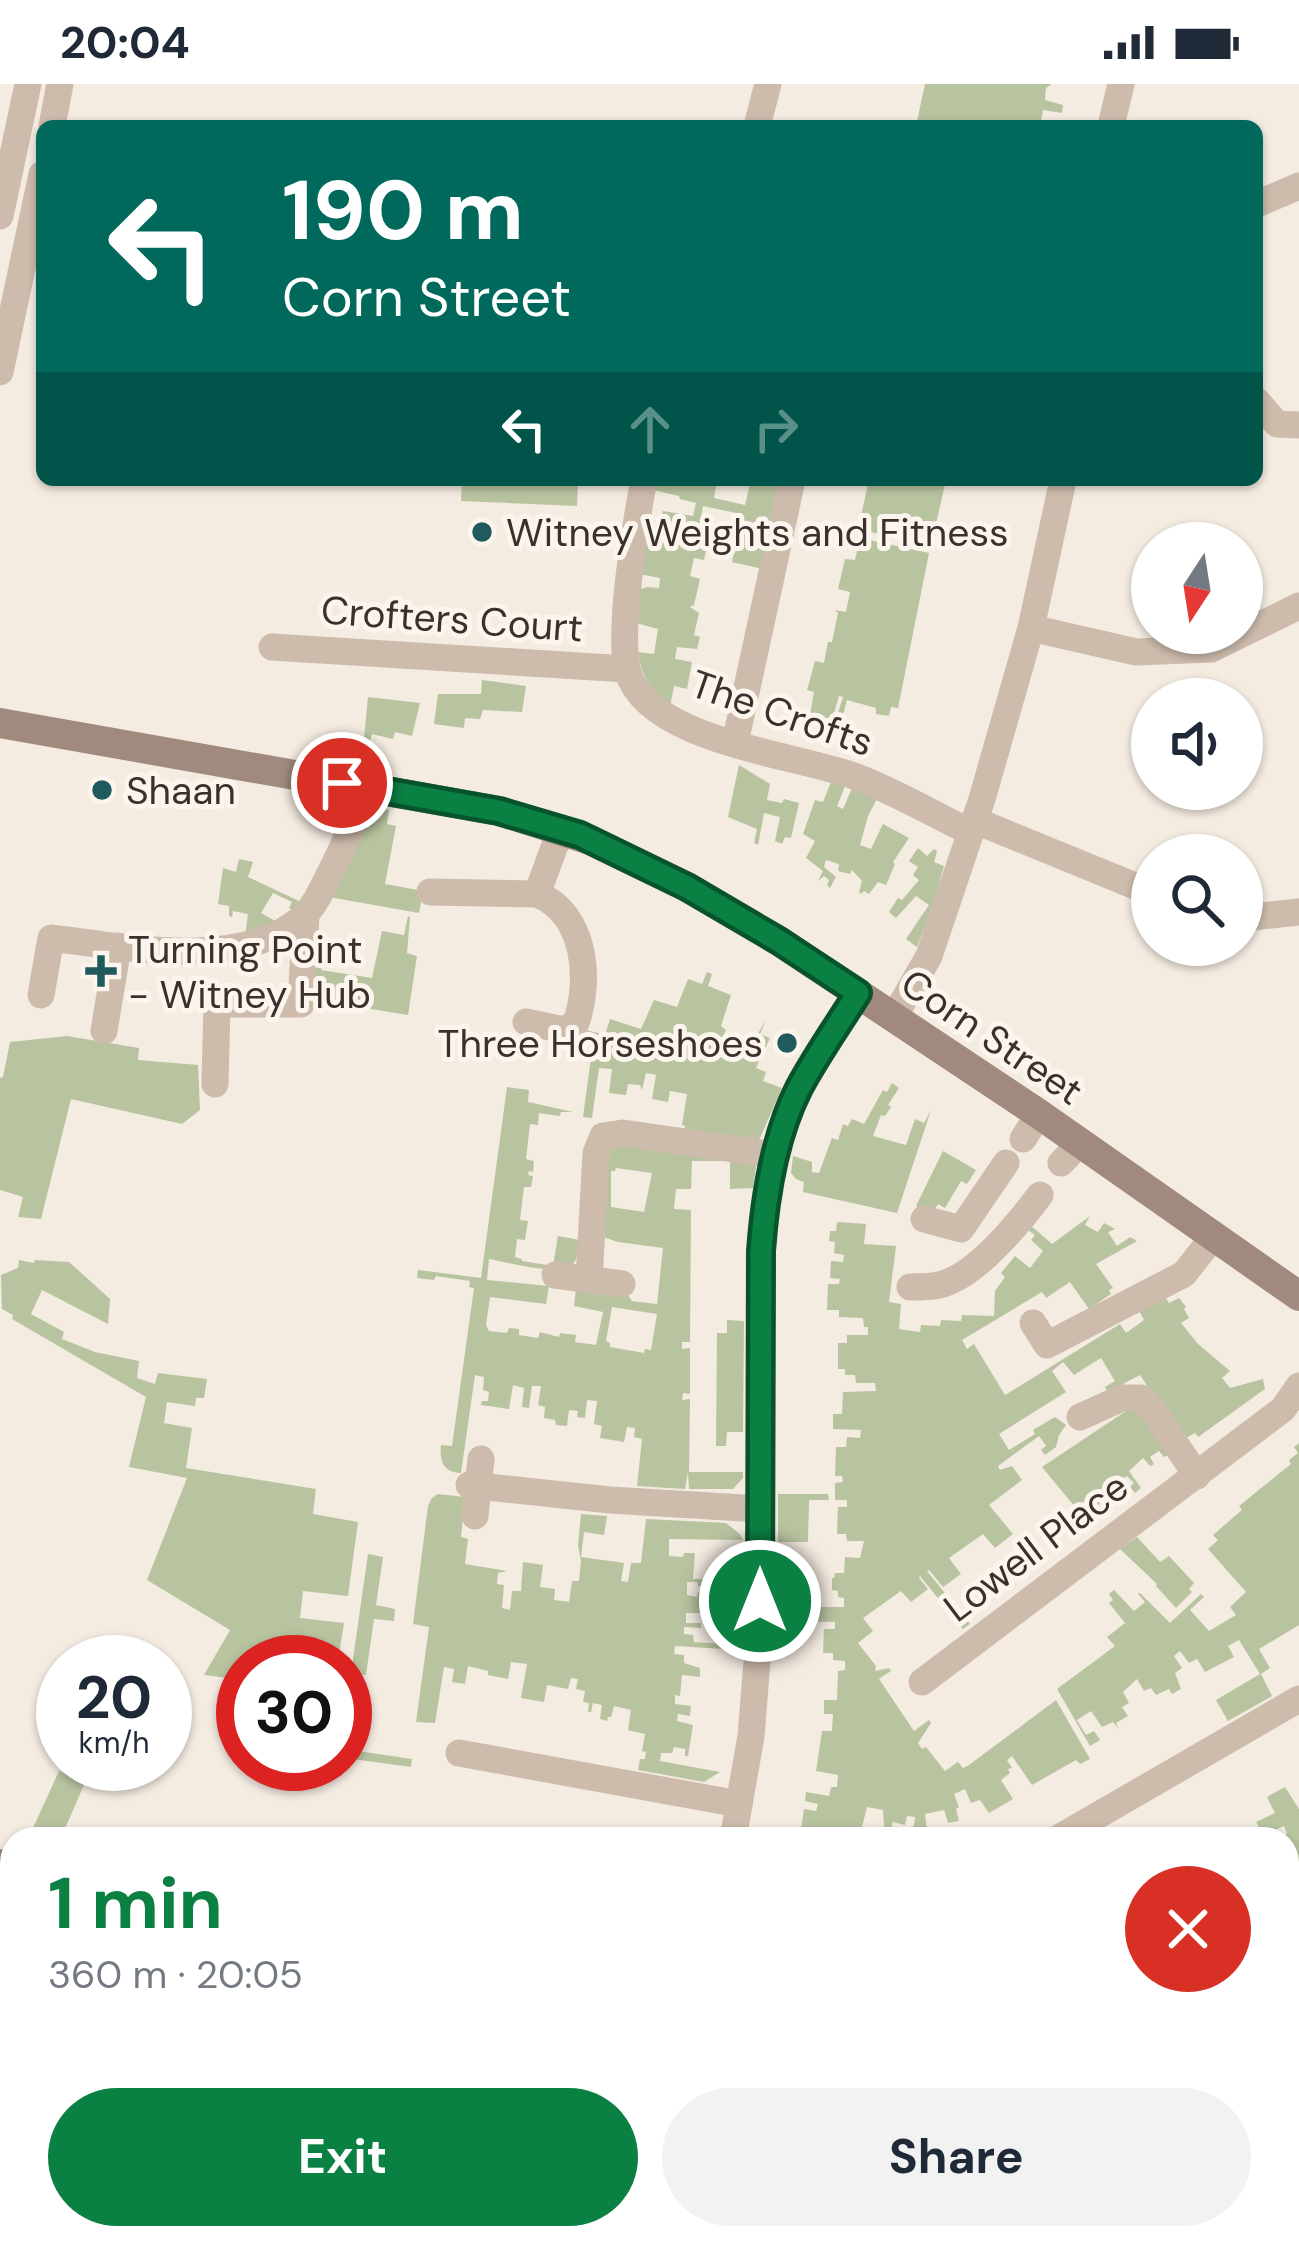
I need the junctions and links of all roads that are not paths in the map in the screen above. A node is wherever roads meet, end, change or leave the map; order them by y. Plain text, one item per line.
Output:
1 (1121, 84) edge
2 (28, 86) edge
3 (59, 89) edge
4 (53, 120) edge
5 (1112, 120) edge
6 (36, 181) edge
7 (8, 183) junction
8 (1299, 185) edge
9 (36, 200) edge
10 (1263, 201) edge
11 (0, 216) edge
12 (0, 372) edge
13 (1263, 408) edge
14 (1299, 425) edge
15 (643, 486) edge
16 (791, 486) edge
17 (1062, 486) edge
18 (1299, 606) edge
19 (1031, 628) junction
20 (272, 646) dead end
21 (627, 669) junction
22 (0, 723) edge
23 (735, 743) junction
24 (362, 786) junction
25 (972, 826) junction
26 (561, 829) junction
27 (1131, 885) edge
28 (430, 892) dead end
29 (537, 894) junction
30 (1299, 912) edge
31 (307, 914) junction
32 (1263, 916) edge
33 (118, 946) junction
34 (858, 993) junction
35 (41, 995) dead end
36 (894, 1017) junction
37 (526, 1022) dead end
38 (104, 1031) dead end
39 (215, 1084) dead end
40 (775, 1156) junction
41 (1006, 1163) dead end
42 (1040, 1195) dead end
43 (924, 1220) dead end
44 (1214, 1236) junction
45 (555, 1275) dead end
46 (589, 1280) junction
47 (622, 1284) dead end
48 (910, 1287) dead end
49 (1299, 1295) edge
50 (1033, 1323) dead end
51 (1299, 1386) edge
52 (1080, 1417) dead end
53 (1197, 1476) junction
54 (760, 1509) junction
55 (475, 1516) dead end
56 (922, 1683) dead end
57 (1299, 1699) edge
58 (459, 1753) dead end
59 (739, 1804) junction
60 (735, 1827) edge
61 (1078, 1827) edge

1 - 5 street
2 - 3 street
2 - 7 street
3 - 4 street
6 - 7 street
7 - 11 street
8 - 10 street
9 - 12 street
13 - 14 street
15 - 21 street
16 - 23 street
17 - 19 street
18 - 19 street
19 - 25 street
20 - 21 street, Crofters Court
21 - 23 street, The Crofts
22 - 24 street, Corn Street
23 - 25 street, The Crofts
24 - 26 street, Corn Street
24 - 31 street
25 - 27 street, The Crofts
25 - 36 street
26 - 29 street
26 - 34 street, Corn Street
28 - 29 street
29 - 37 street
30 - 32 street
31 - 33 street
31 - 39 street
33 - 35 street
33 - 38 street
34 - 36 street, Corn Street
34 - 40 street
36 - 44 street, Corn Street
40 - 46 street
40 - 54 street
41 - 43 street
42 - 48 street
44 - 49 street, Corn Street
44 - 50 street
45 - 46 street
46 - 47 street
51 - 53 street, Lowell Place
52 - 53 street, Lowell Place
53 - 56 street, Lowell Place
54 - 55 street
54 - 59 street
57 - 61 street
58 - 59 street
59 - 60 street

